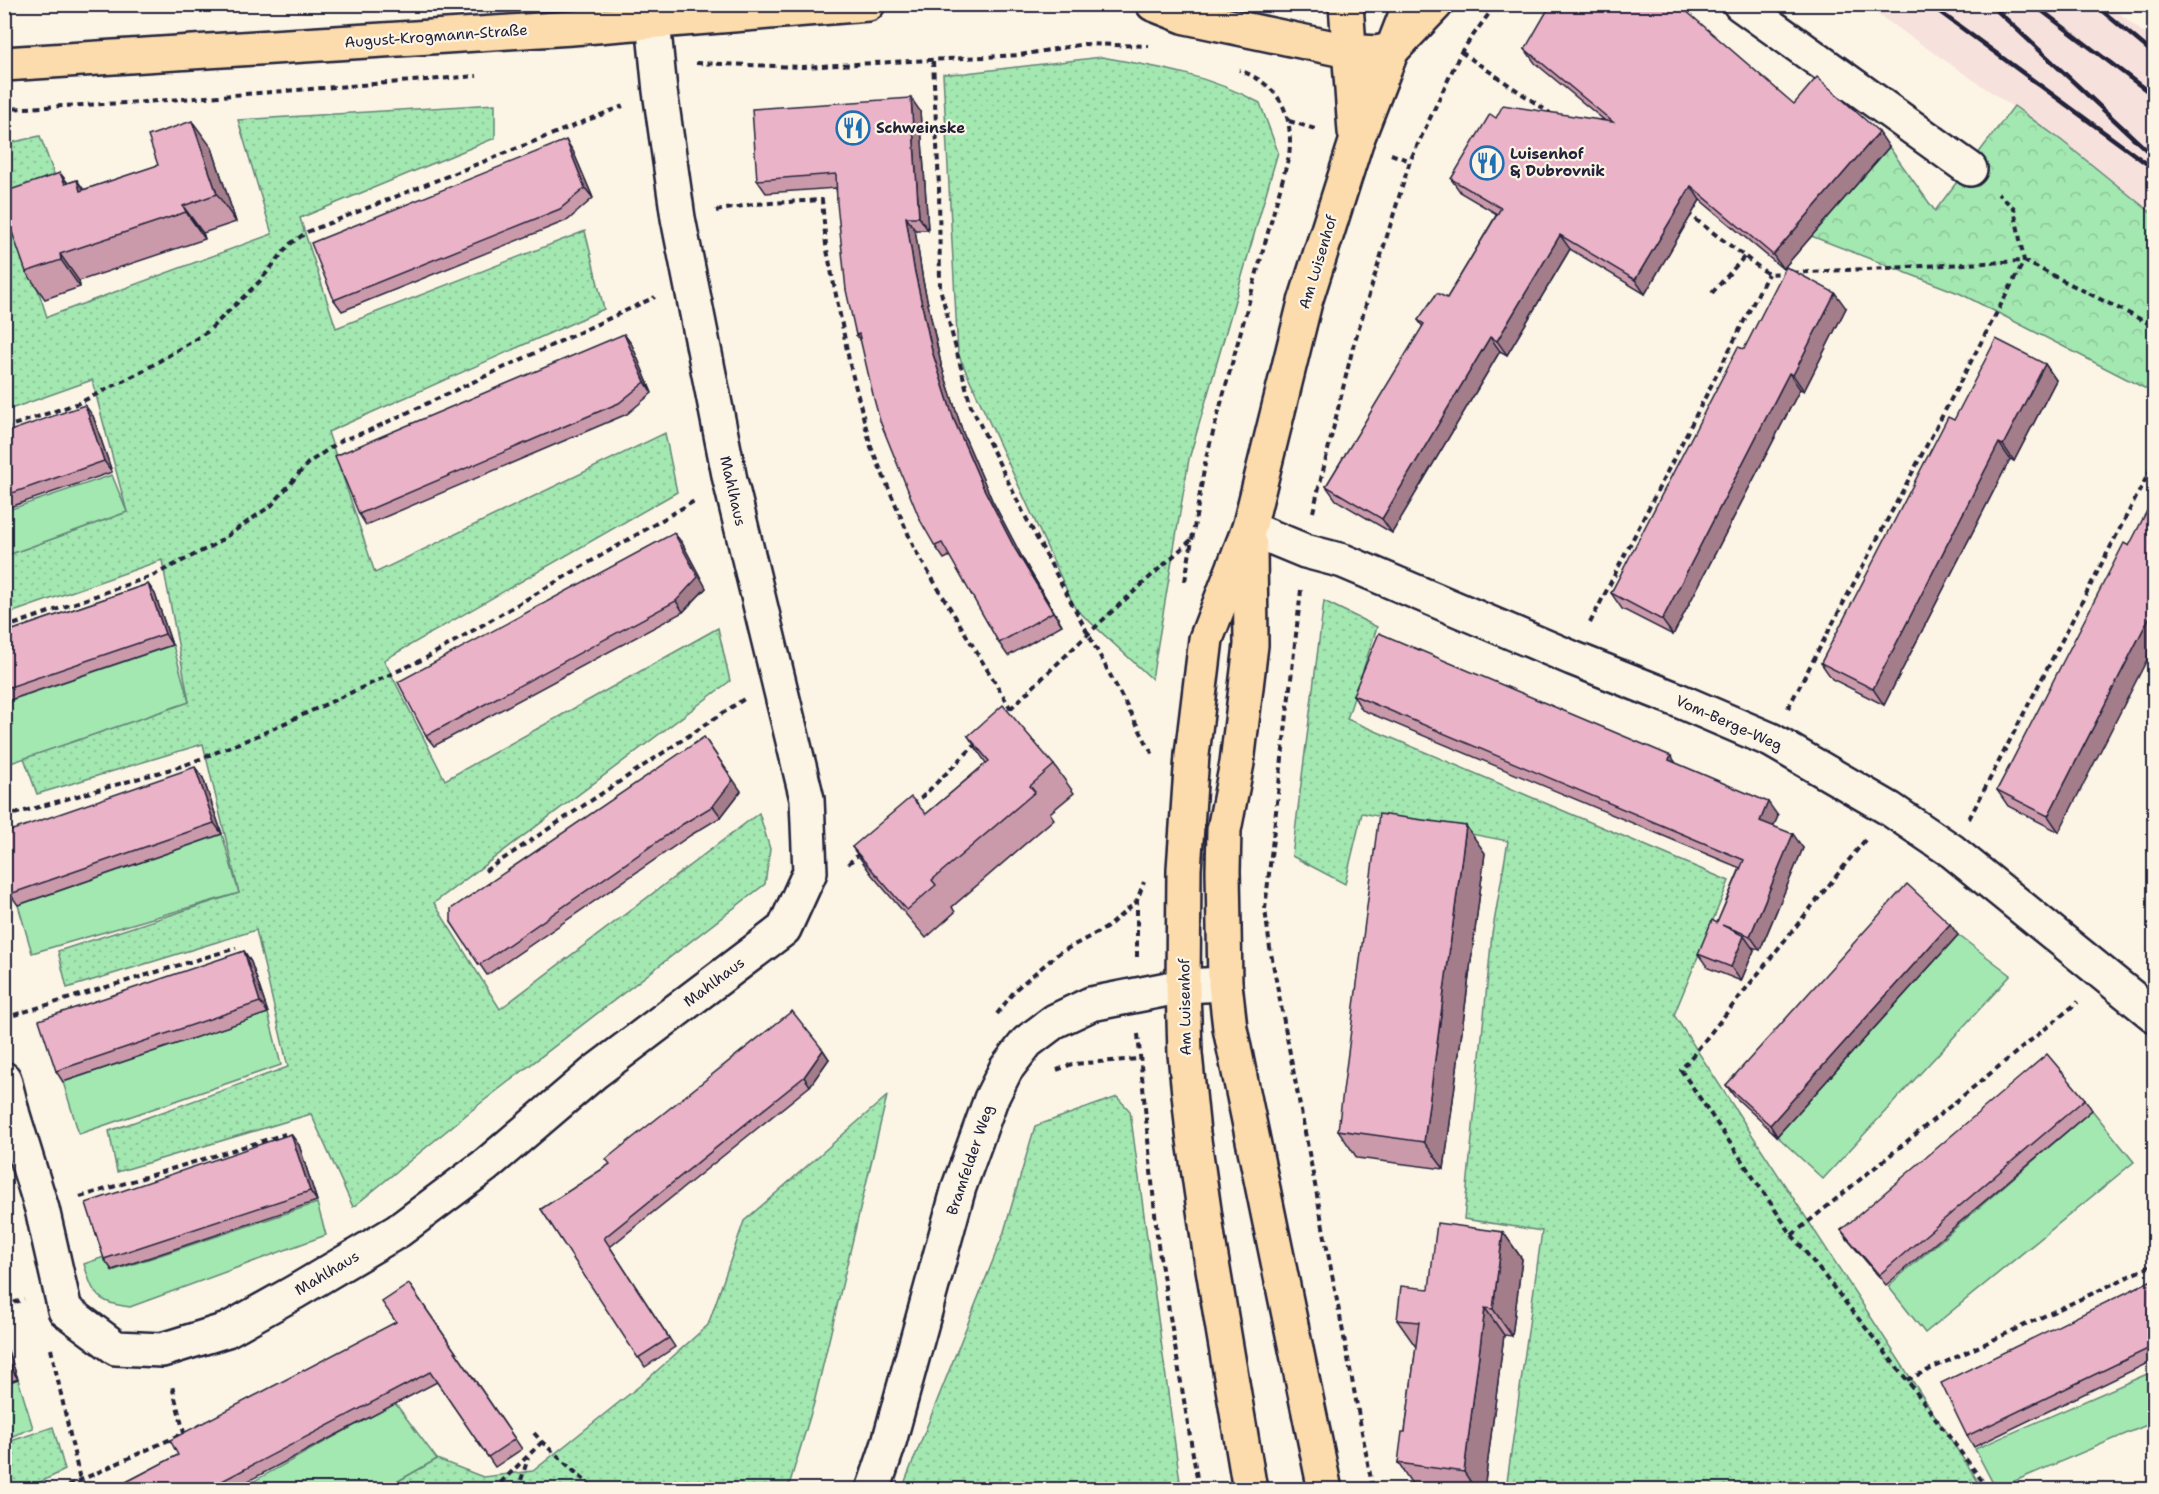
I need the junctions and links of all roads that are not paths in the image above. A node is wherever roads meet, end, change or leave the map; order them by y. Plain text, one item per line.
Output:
1 (868, 4) edge
2 (1153, 4) edge
3 (1346, 4) edge
4 (1410, 4) edge
5 (1436, 4) edge
6 (1740, 4) edge
7 (653, 21) junction
8 (1394, 49) junction
9 (1348, 51) junction
10 (4, 63) edge
11 (1356, 142) junction
12 (1970, 170) dead end
13 (1249, 528) junction
14 (1225, 984) junction
15 (1183, 986) junction
16 (2154, 1015) edge
17 (4, 1080) edge
18 (1246, 1480) edge
19 (873, 1490) edge
20 (1325, 1490) edge

1 - 7 main road, August-Krogmann-Straße
2 - 9 main road
3 - 9 main road
4 - 8 main road, Am Luisenhof
5 - 8 main road
6 - 12 street
7 - 10 main road, August-Krogmann-Straße
7 - 17 street, Mahlhaus
8 - 9 main road
8 - 11 main road, Am Luisenhof
9 - 11 main road
11 - 13 main road, Am Luisenhof
13 - 14 main road, Am Luisenhof
13 - 15 main road, Am Luisenhof
13 - 16 street, Vom-Berge-Weg
14 - 15 street, Bramfelder Weg
14 - 20 main road, Am Luisenhof
15 - 18 main road, Am Luisenhof
15 - 19 street, Bramfelder Weg

